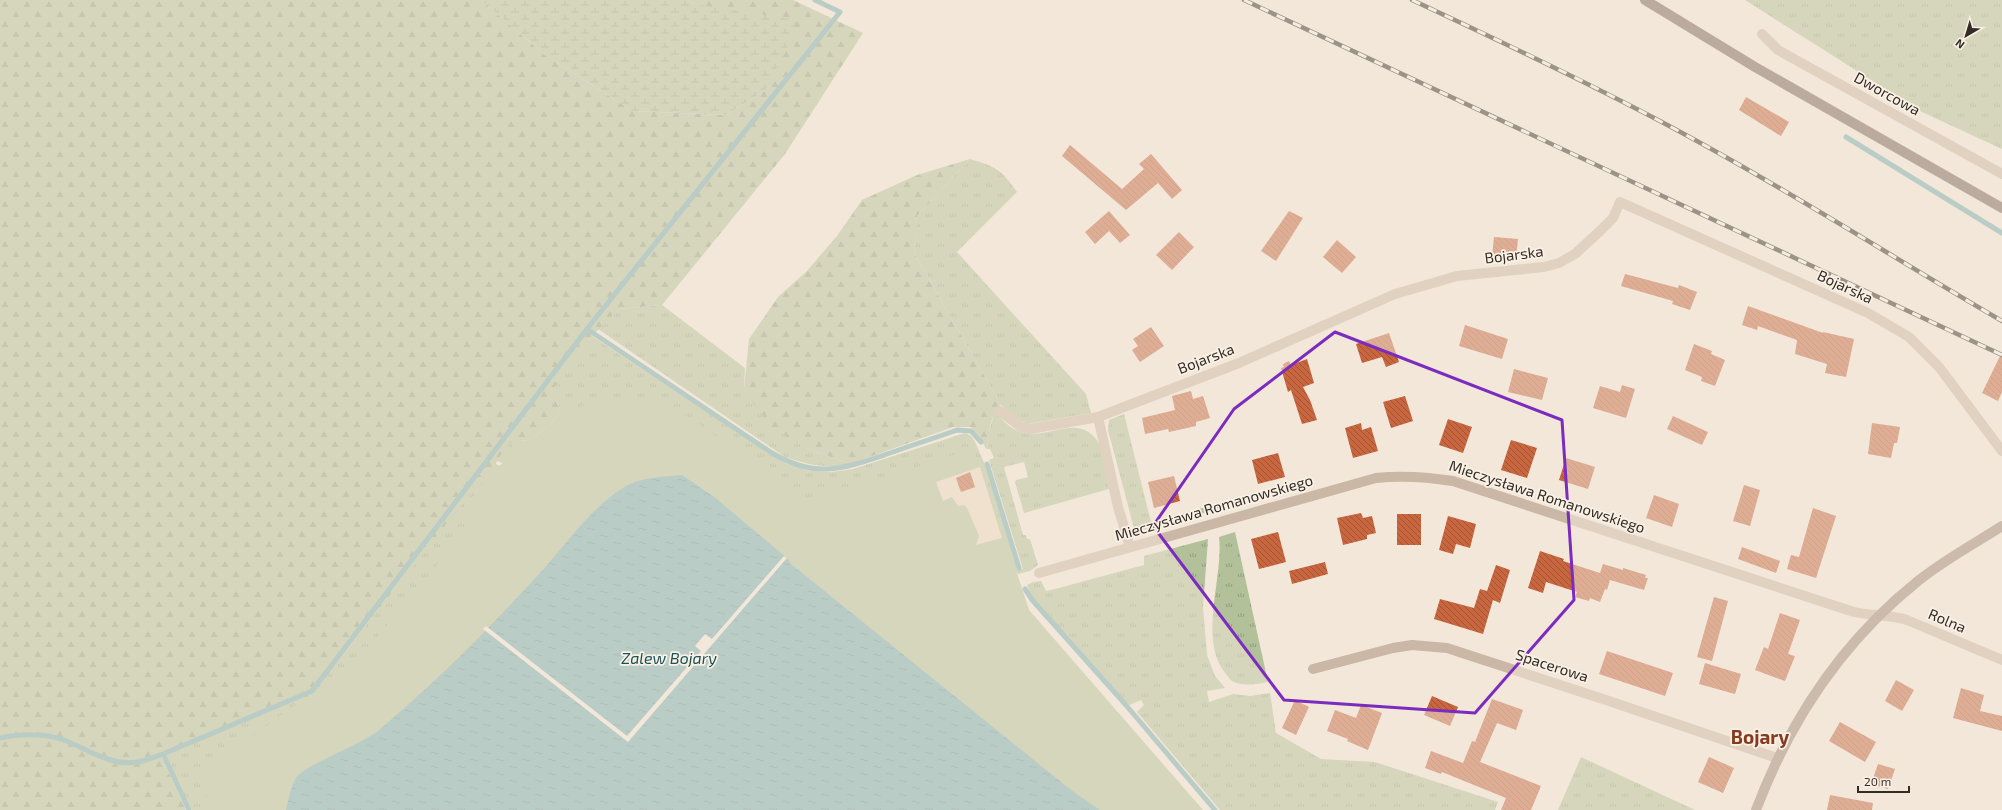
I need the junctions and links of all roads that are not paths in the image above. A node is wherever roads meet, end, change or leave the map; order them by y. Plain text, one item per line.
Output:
1 (1645, 0) edge
2 (1762, 34) dead end
3 (2002, 174) edge
4 (2002, 208) edge
5 (1000, 411) dead end
6 (1098, 417) junction
7 (2002, 451) edge
8 (2002, 526) edge
9 (1130, 547) junction
10 (1039, 573) dead end
11 (1879, 615) junction
12 (2002, 660) edge
13 (1313, 669) dead end
14 (1777, 758) junction
15 (1756, 810) edge

1 - 4 main road
2 - 3 street, Dworcowa
5 - 6 street, Bojarska
6 - 7 street, Bojarska
6 - 9 street
8 - 11 street
9 - 10 street, Mieczysława Romanowskiego
9 - 11 street, Mieczysława Romanowskiego
11 - 12 street, Rolna
11 - 14 street
13 - 14 street, Spacerowa
14 - 15 street

